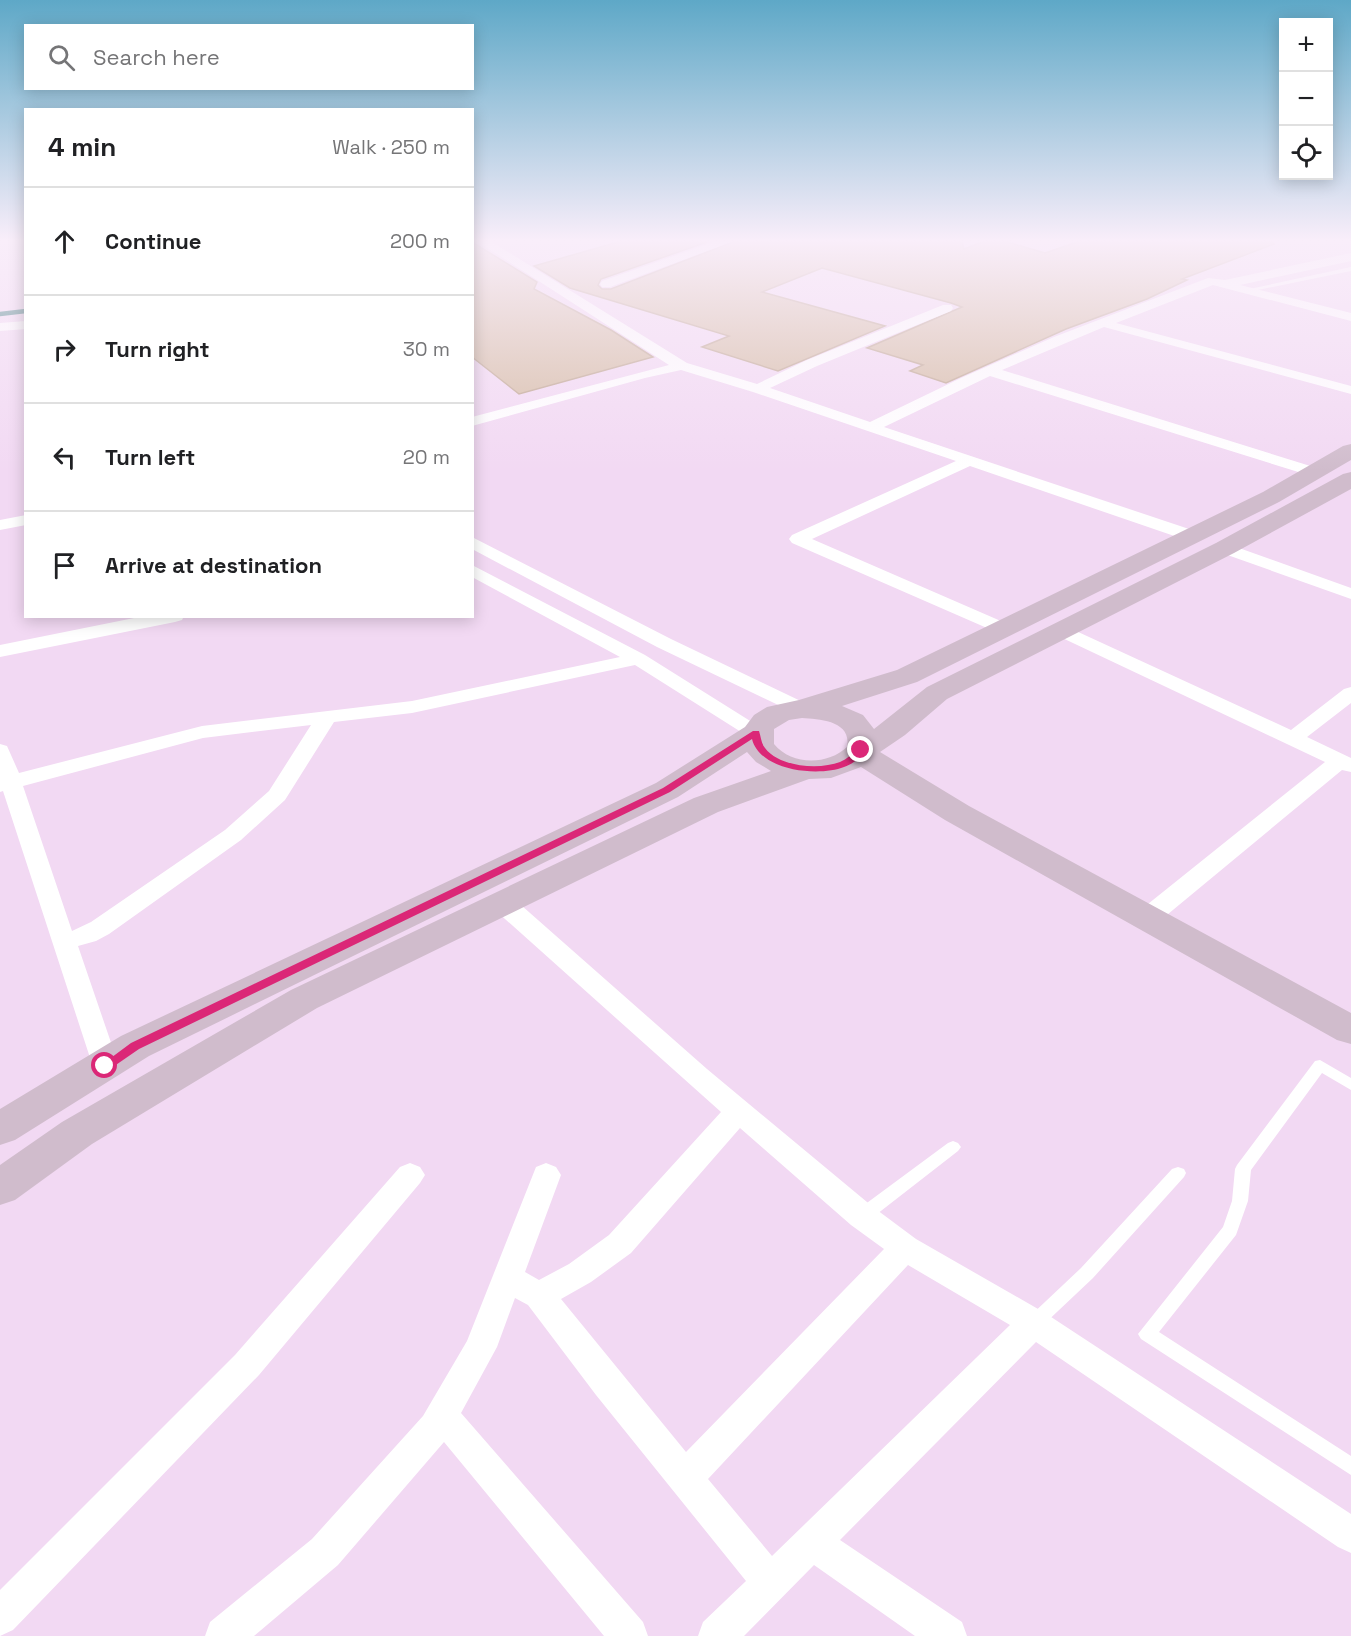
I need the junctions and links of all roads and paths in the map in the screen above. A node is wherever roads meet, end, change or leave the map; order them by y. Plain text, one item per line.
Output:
1 (604, 318) edge
2 (922, 318) edge
3 (1115, 318) edge
4 (1103, 323) junction
5 (24, 325) edge
6 (0, 327) edge
7 (682, 366) junction
8 (989, 371) junction
9 (758, 389) junction
10 (1351, 390) edge
11 (474, 421) edge
12 (869, 428) junction
13 (1351, 451) edge
14 (971, 460) junction
15 (1314, 472) junction
16 (1351, 479) edge
17 (24, 520) edge
18 (0, 525) edge
19 (1192, 536) junction
20 (474, 543) edge
21 (1225, 548) junction
22 (474, 571) edge
23 (1351, 594) edge
24 (165, 618) edge
25 (1003, 628) junction
26 (1063, 631) junction
27 (0, 651) edge
28 (638, 659) junction
29 (1351, 693) edge
30 (802, 708) junction
31 (327, 717) junction
32 (756, 733) junction
33 (1292, 739) junction
34 (0, 750) edge
35 (842, 759) junction
36 (1345, 764) edge
37 (5, 783) edge
38 (504, 903) junction
39 (1147, 918) junction
40 (64, 941) junction
41 (1351, 1030) edge
42 (105, 1066) junction
43 (1351, 1085) edge
44 (738, 1111) junction
45 (0, 1129) edge
46 (953, 1148) dead end
47 (1178, 1173) dead end
48 (410, 1175) dead end
49 (546, 1175) dead end
50 (0, 1188) edge
51 (862, 1216) junction
52 (905, 1248) junction
53 (507, 1278) junction
54 (539, 1295) junction
55 (1034, 1323) junction
56 (442, 1415) junction
57 (1351, 1466) edge
58 (685, 1478) junction
59 (1351, 1535) edge
60 (812, 1542) junction
61 (771, 1583) junction
62 (0, 1617) edge
63 (225, 1636) edge
64 (629, 1636) edge
65 (717, 1636) edge
66 (948, 1636) edge

1 - 7 street
2 - 9 street
3 - 4 street
4 - 8 street
4 - 10 street
5 - 6 street
7 - 9 street
7 - 11 street
8 - 12 street
8 - 15 street
9 - 12 street
12 - 14 street
13 - 15 main road
14 - 19 street
14 - 25 street
15 - 19 main road
16 - 21 main road
17 - 18 street
19 - 25 main road
20 - 30 street
21 - 23 street
21 - 26 main road
22 - 28 street
24 - 27 street
25 - 30 main road
26 - 33 street
26 - 35 main road
28 - 31 street
28 - 32 street
29 - 33 street
30 - 32 main road
30 - 35 main road
31 - 37 street
31 - 40 street
32 - 35 main road
32 - 42 main road
33 - 36 street
34 - 37 street
35 - 38 main road
35 - 39 main road
36 - 39 street
37 - 40 street
38 - 44 street
38 - 50 main road
39 - 41 main road
40 - 42 street
42 - 45 main road
43 - 57 lane
44 - 51 street
44 - 54 street
46 - 51 lane
47 - 55 lane
48 - 62 street
49 - 53 street
51 - 52 street
52 - 55 street
52 - 58 street
53 - 54 street
53 - 56 street
54 - 58 street
55 - 59 street
55 - 60 street
56 - 63 street
56 - 64 street
58 - 61 street
60 - 61 street
60 - 66 street
61 - 65 street

